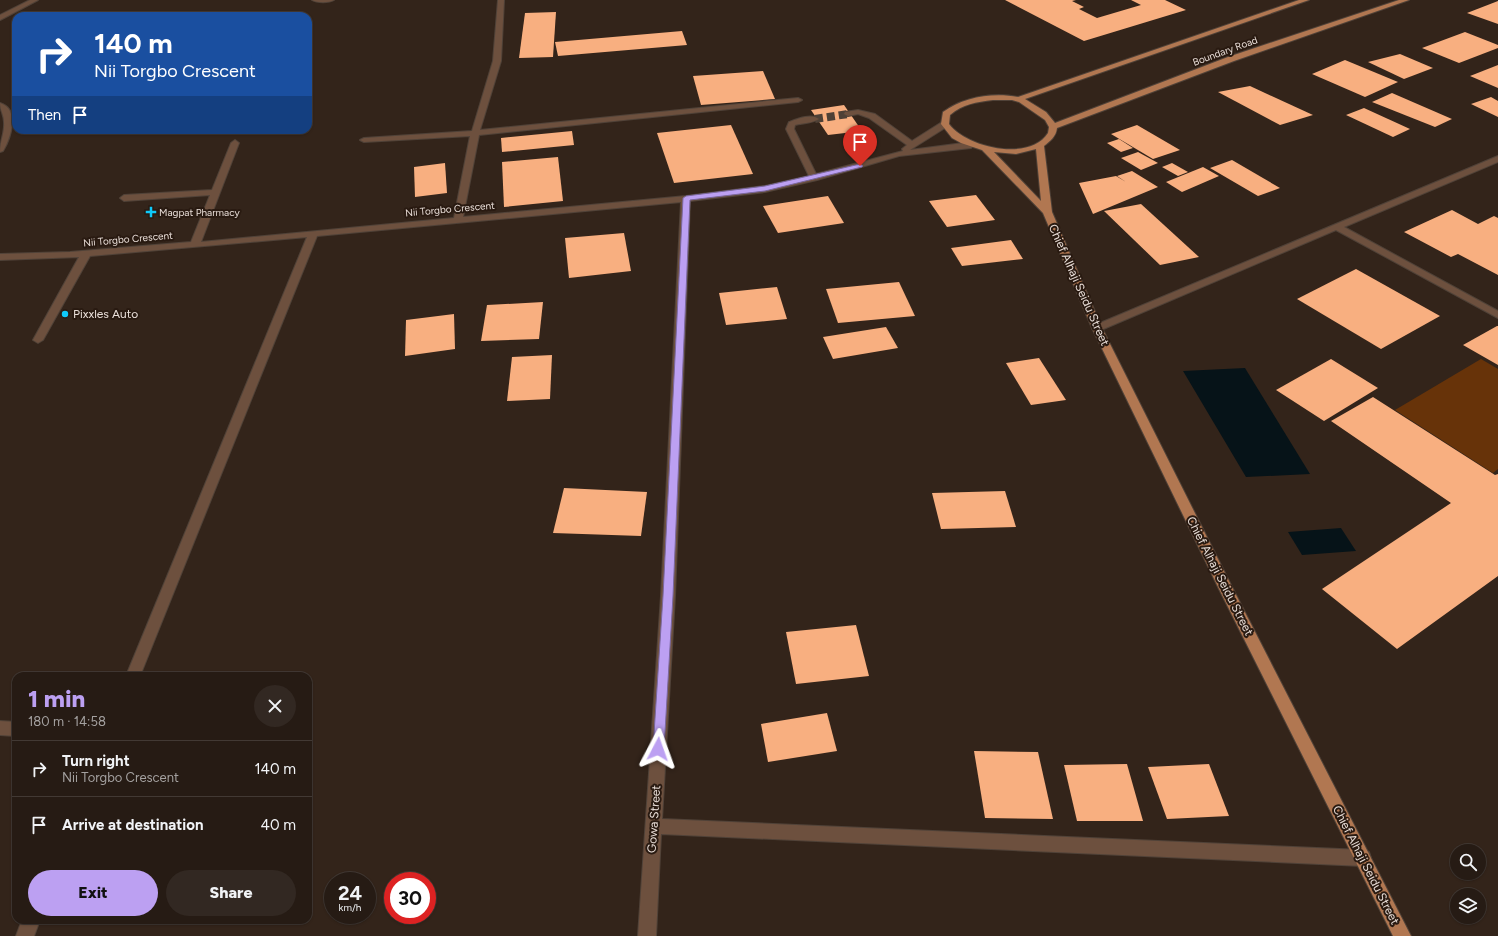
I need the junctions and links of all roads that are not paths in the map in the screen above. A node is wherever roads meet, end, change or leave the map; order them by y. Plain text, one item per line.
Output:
1 (35, 0) edge
2 (315, 0) edge
3 (331, 0) edge
4 (501, 0) edge
5 (1306, 0) edge
6 (1406, 0) edge
7 (0, 18) edge
8 (1018, 99) junction
9 (798, 100) dead end
10 (0, 105) edge
11 (848, 114) tunnel mouth
12 (815, 119) tunnel mouth
13 (945, 124) junction
14 (1053, 127) junction
15 (475, 133) junction
16 (364, 140) dead end
17 (235, 144) dead end
18 (971, 144) junction
19 (912, 145) junction
20 (1040, 145) junction
21 (986, 148) junction
22 (0, 149) edge
23 (898, 154) junction
24 (1498, 159) edge
25 (814, 178) junction
26 (216, 192) junction
27 (124, 198) dead end
28 (686, 198) junction
29 (1047, 212) junction
30 (458, 220) junction
31 (1337, 227) junction
32 (312, 234) junction
33 (195, 245) junction
34 (86, 254) junction
35 (2, 259) edge
36 (1498, 315) edge
37 (1097, 328) junction
38 (38, 340) dead end
39 (135, 672) edge
40 (0, 728) edge
41 (12, 729) edge
42 (654, 826) junction
43 (1363, 858) junction
44 (30, 924) edge
45 (25, 936) edge
46 (647, 936) edge
47 (1402, 936) edge

1 - 7 street
2 - 3 street
4 - 15 street
5 - 8 main road, Boundary Road
6 - 14 main road, Boundary Road
8 - 13 main road
8 - 14 main road
9 - 15 street
10 - 22 street
11 - 19 street
12 - 25 street
13 - 18 main road
13 - 19 street
14 - 20 main road
15 - 16 street
15 - 30 street
17 - 26 street
18 - 21 main road
18 - 23 street
19 - 23 street
20 - 21 main road
20 - 29 main road, Chief Alhaji Seidu Street
21 - 29 main road, Chief Alhaji Seidu Street
23 - 25 street, Nii Torgbo Crescent
24 - 31 street
25 - 28 street, Nii Torgbo Crescent
26 - 27 street
26 - 33 street
28 - 30 street, Nii Torgbo Crescent
28 - 42 street, Gowa Street
29 - 37 main road, Chief Alhaji Seidu Street
30 - 32 street, Nii Torgbo Crescent
31 - 36 street
31 - 37 street
32 - 33 street, Nii Torgbo Crescent
32 - 39 street
33 - 34 street, Nii Torgbo Crescent
34 - 35 street, Nii Torgbo Crescent
34 - 38 street
37 - 43 main road, Chief Alhaji Seidu Street
40 - 41 street
42 - 43 street
42 - 46 street, Gowa Street
43 - 47 main road, Chief Alhaji Seidu Street
44 - 45 street

